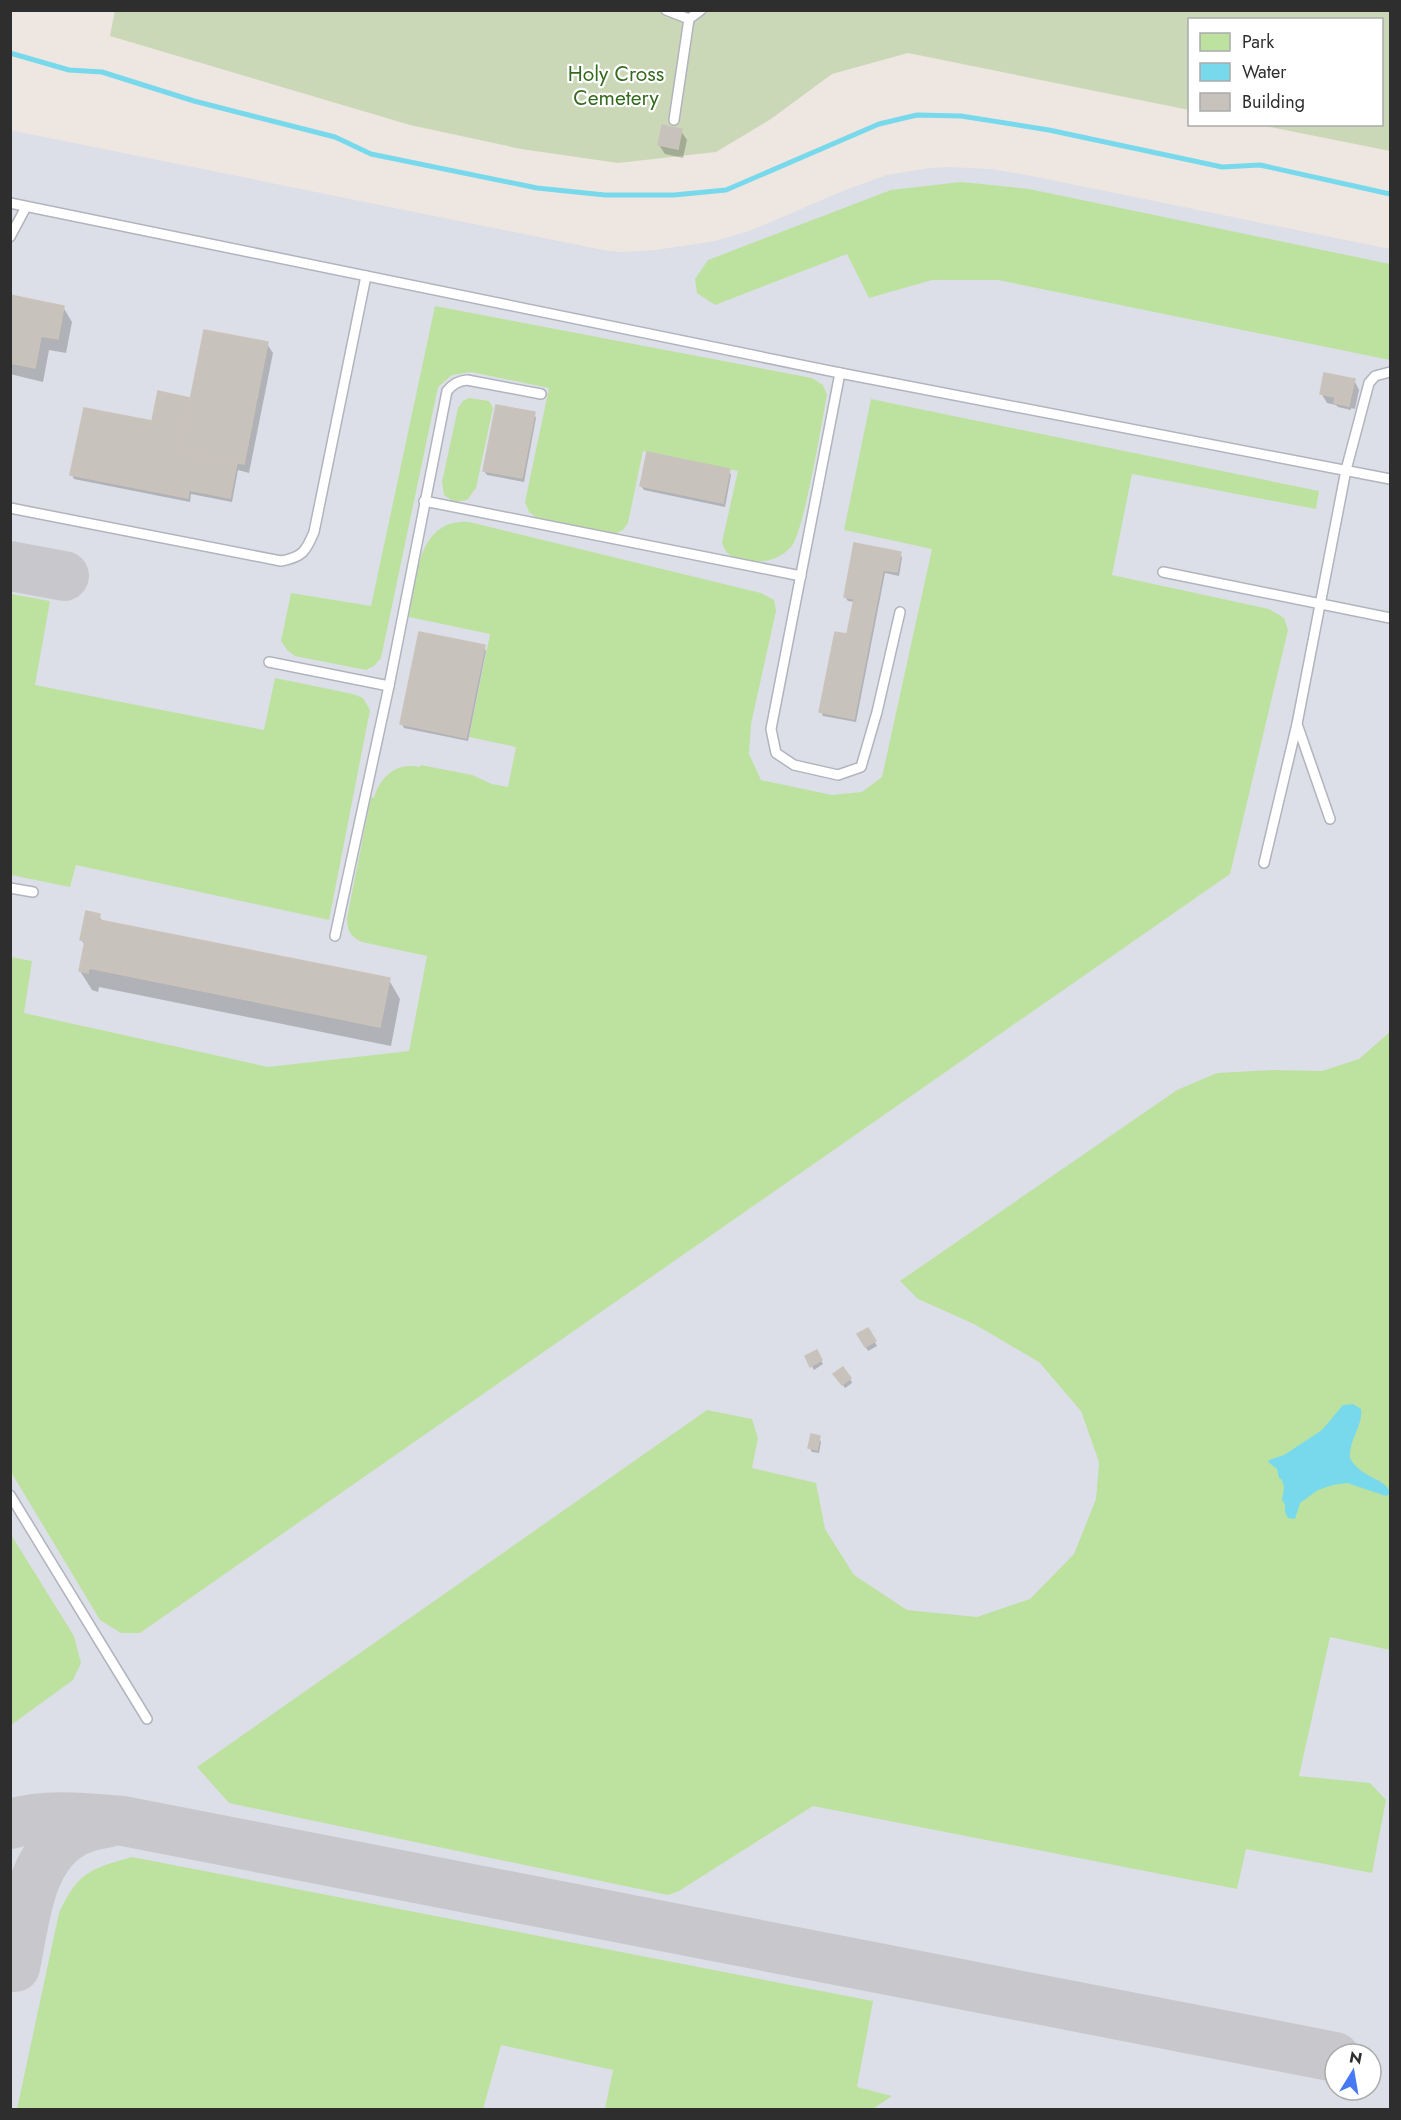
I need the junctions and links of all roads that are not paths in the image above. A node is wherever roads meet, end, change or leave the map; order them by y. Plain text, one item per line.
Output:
1 (666, 10) edge
2 (701, 10) edge
3 (689, 19) junction
4 (674, 120) dead end
5 (10, 203) edge
6 (26, 207) junction
7 (10, 237) edge
8 (366, 276) junction
9 (1390, 372) edge
10 (840, 373) junction
11 (541, 394) dead end
12 (1346, 470) junction
13 (1390, 479) edge
14 (424, 501) junction
15 (10, 508) edge
16 (1163, 572) dead end
17 (801, 576) junction
18 (1321, 604) junction
19 (900, 612) dead end
20 (1390, 618) edge
21 (269, 662) dead end
22 (389, 686) junction
23 (1297, 724) junction
24 (1330, 819) dead end
25 (1264, 863) dead end
26 (10, 888) edge
27 (33, 892) dead end
28 (335, 936) dead end
29 (10, 1495) edge
30 (147, 1719) dead end

1 - 3 lane
2 - 3 lane
3 - 4 lane
5 - 6 lane
6 - 7 lane
6 - 8 lane
8 - 10 lane
8 - 15 lane
9 - 12 lane
10 - 12 lane
10 - 17 lane
11 - 14 lane
12 - 13 lane
12 - 18 lane
14 - 17 lane
14 - 22 lane
16 - 18 lane
17 - 19 lane
18 - 20 lane
18 - 23 lane
21 - 22 lane
22 - 28 lane
23 - 24 lane
23 - 25 lane
26 - 27 lane
29 - 30 lane

